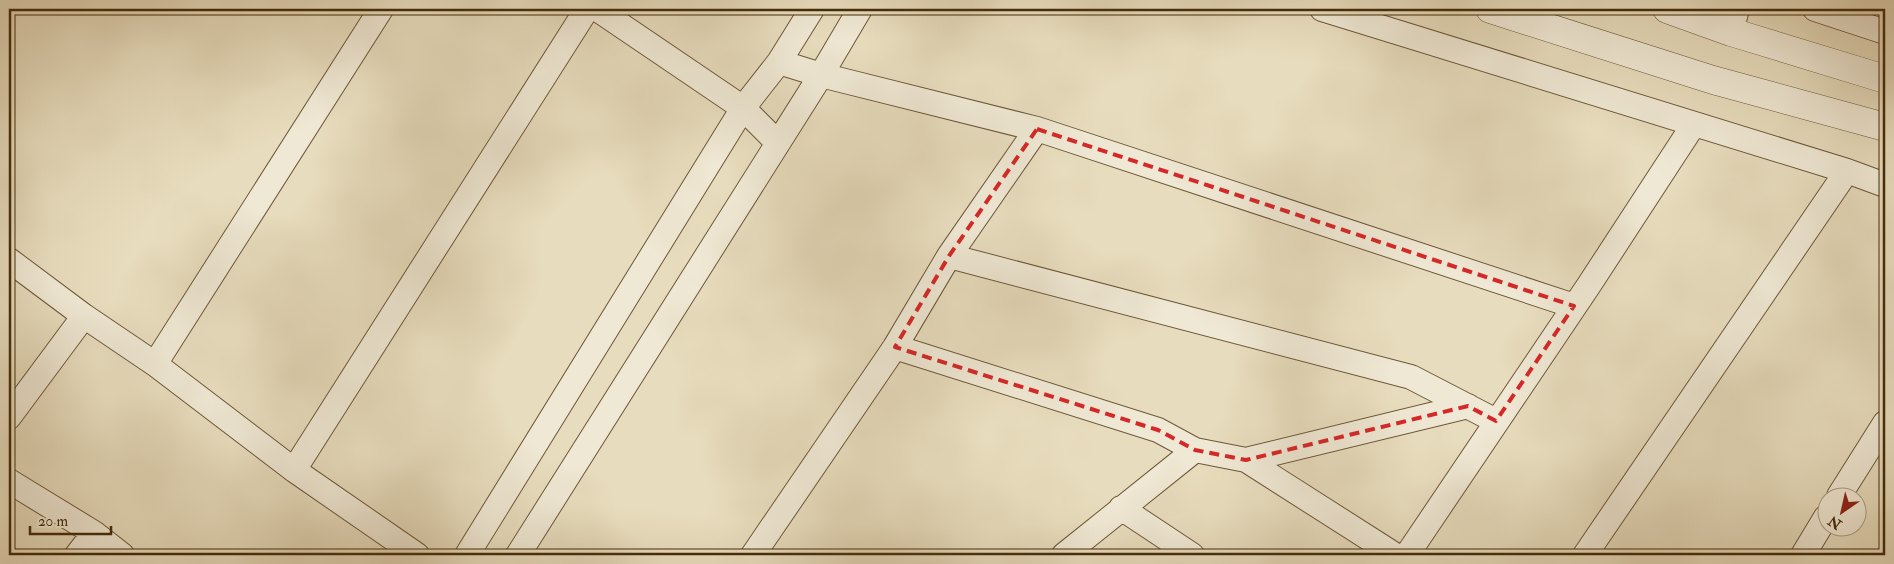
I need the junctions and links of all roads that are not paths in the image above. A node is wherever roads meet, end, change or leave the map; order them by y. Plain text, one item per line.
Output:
1 (380, 9) edge
2 (587, 9) edge
3 (597, 9) edge
4 (812, 9) edge
5 (860, 9) edge
6 (1322, 9) edge
7 (1490, 9) edge
8 (1667, 9) edge
9 (1815, 9) edge
10 (1734, 20) edge
11 (1885, 32) edge
12 (779, 62) junction
13 (821, 75) junction
14 (1885, 79) edge
15 (743, 108) junction
16 (1694, 124) junction
17 (1885, 127) edge
18 (1037, 129) junction
19 (778, 143) junction
20 (1847, 171) junction
21 (1885, 185) edge
22 (949, 256) junction
23 (9, 260) edge
24 (1574, 306) junction
25 (84, 316) junction
26 (895, 347) junction
27 (155, 364) junction
28 (1468, 406) junction
29 (9, 417) edge
30 (1496, 421) junction
31 (1885, 423) edge
32 (1195, 450) junction
33 (1246, 460) junction
34 (294, 470) junction
35 (9, 481) edge
36 (1845, 486) edge
37 (1121, 508) junction
38 (94, 533) junction
39 (1816, 534) edge
40 (77, 555) edge
41 (122, 555) edge
42 (417, 555) edge
43 (467, 555) edge
44 (518, 555) edge
45 (753, 555) edge
46 (1064, 555) edge
47 (1192, 555) edge
48 (1395, 555) edge
49 (1407, 555) edge
50 (1585, 555) edge
51 (1803, 555) edge

1 - 27 street
2 - 34 street
3 - 15 street
4 - 12 street
5 - 13 street
6 - 16 street
7 - 17 street
8 - 10 street
9 - 11 street
10 - 14 street
12 - 13 street
12 - 15 street
13 - 18 street
13 - 19 street
15 - 19 street
15 - 43 street
16 - 20 street
16 - 24 street
18 - 22 street
18 - 24 street
19 - 44 street
20 - 21 street
20 - 50 street
22 - 26 street
22 - 28 street
23 - 25 street
24 - 30 street
25 - 27 street
25 - 29 street
26 - 32 street
26 - 45 street
27 - 34 street
28 - 30 street
28 - 33 street
30 - 49 street
31 - 36 street
32 - 33 street
32 - 37 street
33 - 48 street
34 - 42 street
35 - 38 street
37 - 46 street
37 - 47 street
38 - 40 street
38 - 41 street
39 - 51 street

